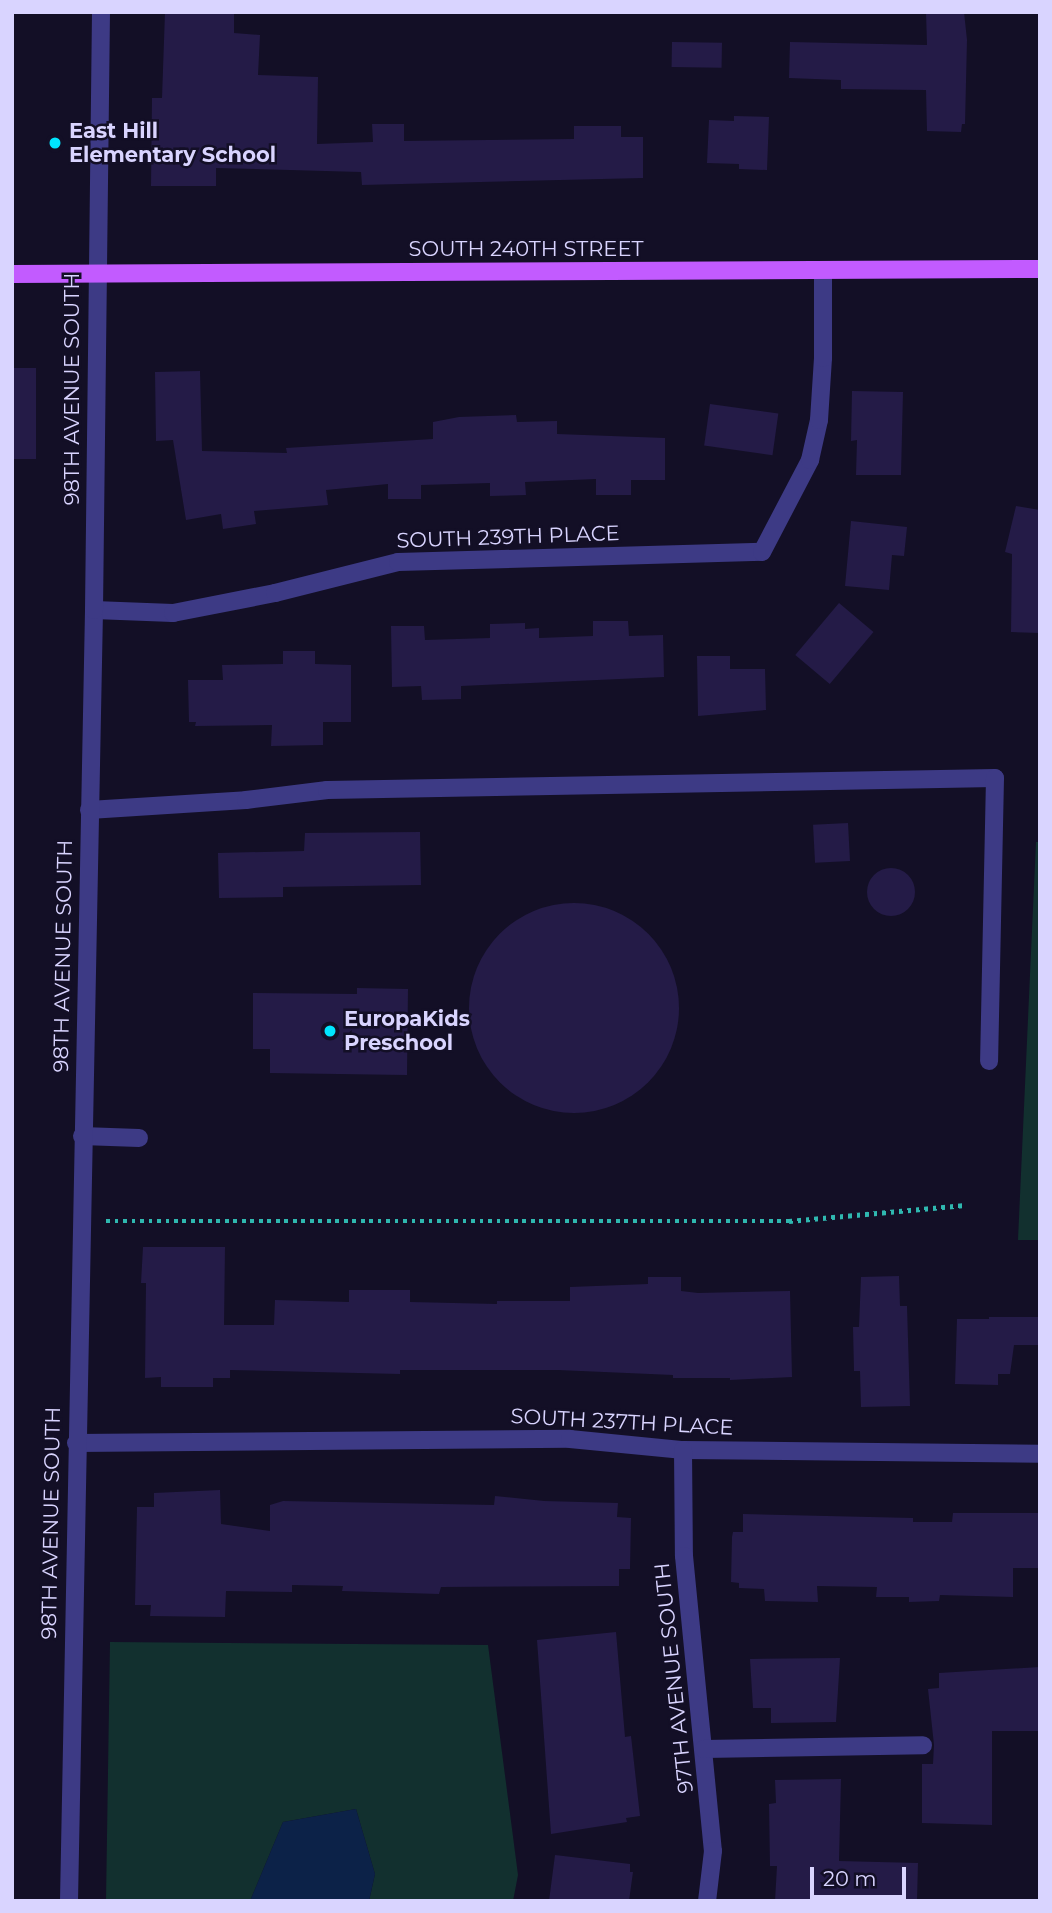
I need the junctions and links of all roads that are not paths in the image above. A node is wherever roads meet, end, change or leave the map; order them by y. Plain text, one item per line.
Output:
1 (101, 12) edge
2 (1040, 269) edge
3 (822, 270) junction
4 (12, 274) edge
5 (96, 274) junction
6 (94, 610) junction
7 (89, 810) junction
8 (989, 1061) dead end
9 (82, 1136) junction
10 (139, 1138) dead end
11 (76, 1443) junction
12 (684, 1450) junction
13 (1040, 1454) edge
14 (923, 1745) dead end
15 (704, 1749) junction
16 (69, 1901) edge
17 (707, 1901) edge

1 - 5 street, 98TH AVENUE SOUTH
2 - 3 main road, SOUTH 240TH STREET
3 - 5 main road, SOUTH 240TH STREET
3 - 6 street, SOUTH 239TH PLACE
4 - 5 main road, SOUTH 240TH STREET
5 - 6 street, 98TH AVENUE SOUTH
6 - 7 street, 98TH AVENUE SOUTH
7 - 8 street
7 - 9 street, 98TH AVENUE SOUTH
9 - 10 street
9 - 11 street, 98TH AVENUE SOUTH
11 - 12 street, SOUTH 237TH PLACE
11 - 16 street, 98TH AVENUE SOUTH
12 - 13 street, SOUTH 237TH PLACE
12 - 15 street, 97TH AVENUE SOUTH
14 - 15 street
15 - 17 street, 97TH AVENUE SOUTH

